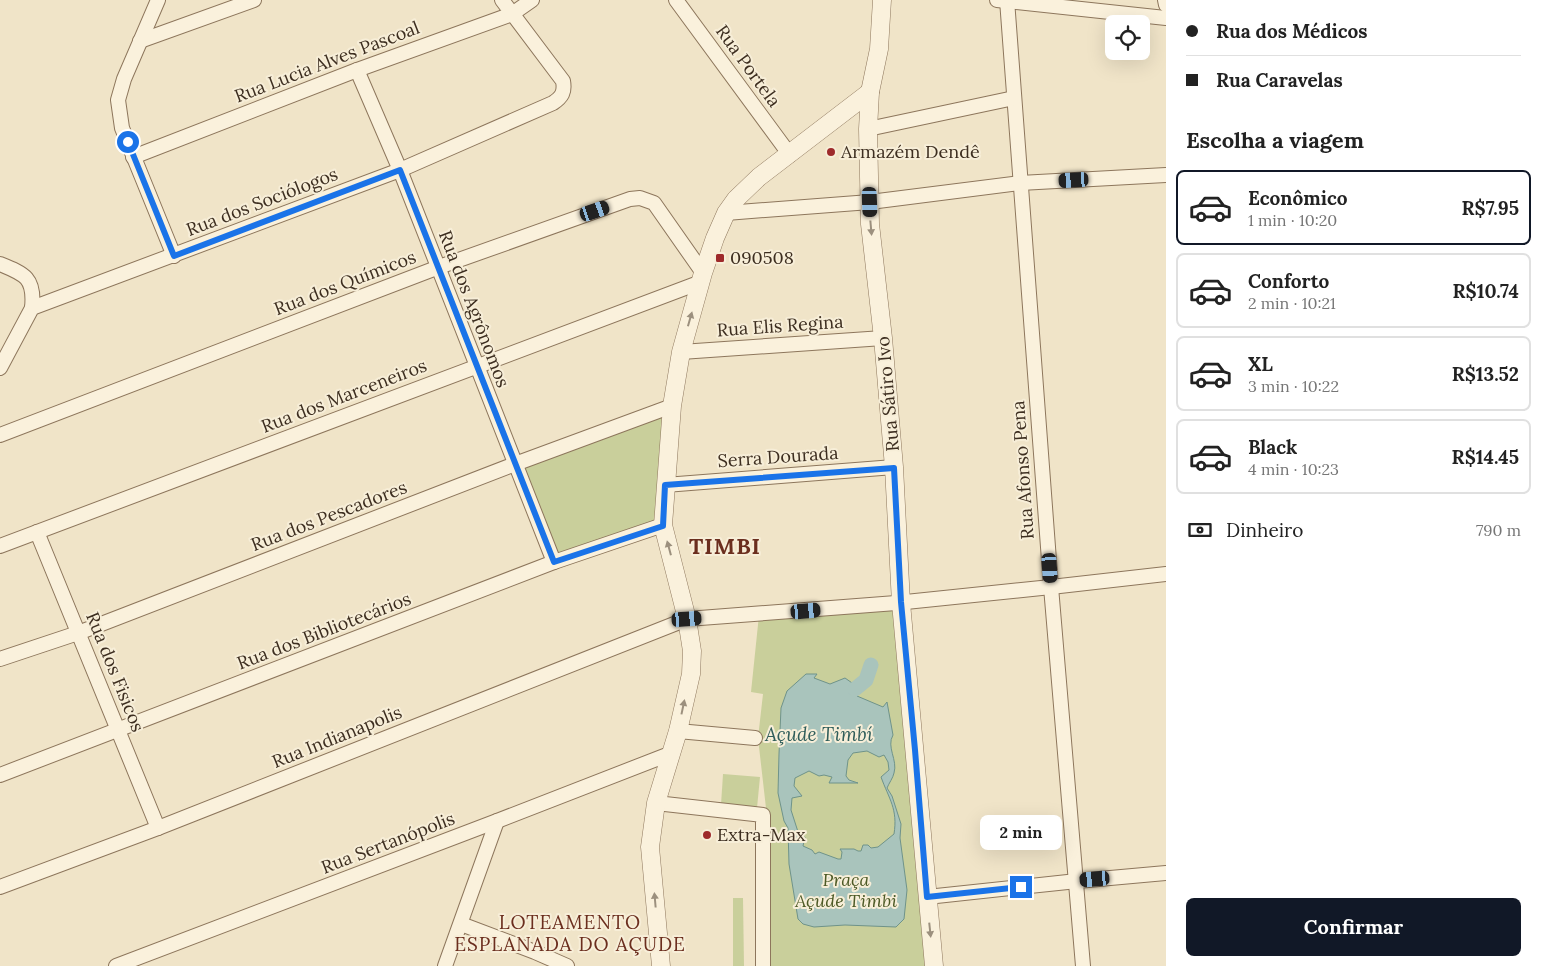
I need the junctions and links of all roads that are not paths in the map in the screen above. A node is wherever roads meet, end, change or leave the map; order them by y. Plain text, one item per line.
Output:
1 (158, 0) edge
2 (254, 0) edge
3 (502, 0) edge
4 (532, 0) edge
5 (676, 0) edge
6 (882, 0) edge
7 (1004, 0) edge
8 (1165, 0) edge
9 (1166, 5) edge
10 (512, 14) junction
11 (1166, 18) edge
12 (140, 41) junction
13 (357, 70) junction
14 (870, 92) junction
15 (1014, 98) junction
16 (868, 129) junction
17 (790, 154) junction
18 (133, 157) junction
19 (400, 170) junction
20 (1166, 175) edge
21 (1020, 183) junction
22 (870, 202) junction
23 (726, 213) junction
24 (174, 256) junction
25 (0, 264) edge
26 (439, 267) junction
27 (702, 277) junction
28 (32, 308) junction
29 (883, 338) junction
30 (681, 352) junction
31 (476, 367) junction
32 (0, 368) edge
33 (672, 406) junction
34 (0, 435) edge
35 (515, 464) junction
36 (894, 468) junction
37 (665, 485) junction
38 (663, 526) junction
39 (37, 532) junction
40 (0, 546) edge
41 (554, 562) junction
42 (1166, 574) edge
43 (1051, 587) junction
44 (901, 602) junction
45 (687, 619) junction
46 (78, 633) junction
47 (0, 659) edge
48 (119, 730) junction
49 (678, 731) junction
50 (755, 738) dead end
51 (672, 752) junction
52 (0, 775) edge
53 (656, 803) junction
54 (497, 821) junction
55 (158, 828) junction
56 (1166, 874) edge
57 (1077, 881) junction
58 (0, 888) edge
59 (927, 897) junction
60 (461, 924) junction
61 (126, 965) edge
62 (445, 966) edge
63 (567, 966) edge
64 (661, 966) edge
65 (763, 966) edge
66 (934, 966) edge
67 (1083, 966) edge

1 - 12 street
2 - 12 street
3 - 10 street
4 - 10 street, Rua Lucia Alves Pascoal
5 - 17 street, Rua Portela
6 - 14 street, Rua Sátiro Ivo
7 - 11 street
7 - 15 street, Rua Afonso Pena
8 - 9 street
10 - 13 street, Rua Lucia Alves Pascoal
10 - 19 street, Rua dos Sociólogos
12 - 18 street
13 - 18 street, Rua Lucia Alves Pascoal
13 - 19 street, Rua dos Agrônomos
14 - 16 street, Rua Sátiro Ivo
14 - 17 street
15 - 16 street
15 - 21 street, Rua Afonso Pena
16 - 22 street, Rua Sátiro Ivo
17 - 23 street
18 - 24 street
19 - 24 street, Rua dos Sociólogos
19 - 26 street, Rua dos Agrônomos
20 - 21 street
21 - 22 street
21 - 43 street, Rua Afonso Pena
22 - 23 street
22 -> 29 street, Rua Sátiro Ivo
23 - 27 street
24 - 28 street, Rua dos Sociólogos
25 - 28 street
26 - 27 street, Rua dos Químicos
26 - 31 street, Rua dos Agrônomos
26 - 34 street, Rua dos Químicos
30 -> 27 street
27 - 31 street, Rua dos Marceneiros
28 - 32 street
29 - 30 street, Rua Elis Regina
29 - 36 street, Rua Sátiro Ivo
30 - 33 street
31 - 35 street, Rua dos Agrônomos
31 - 39 street, Rua dos Marceneiros
33 - 35 street, Rua dos Pescadores
33 - 37 street
35 - 41 street, Rua dos Agrônomos
35 - 46 street, Rua dos Pescadores
36 - 37 street, Serra Dourada
36 - 44 street, Rua Sátiro Ivo
37 - 38 street
38 - 41 street, Rua dos Bibliotecários
45 -> 38 street
39 - 40 street, Rua dos Marceneiros
39 - 46 street, Rua dos Fisicos
41 - 48 street, Rua dos Bibliotecários
42 - 43 street, Rua Indianapolis
43 - 44 street, Rua Indianapolis
43 - 57 street, Rua Afonso Pena
44 - 45 street, Rua Indianapolis
44 - 59 street, Rua Sátiro Ivo
49 -> 45 street
45 - 55 street, Rua Indianapolis
46 - 47 street, Rua dos Pescadores
46 - 48 street, Rua dos Fisicos
48 - 52 street, Rua dos Bibliotecários
48 - 55 street, Rua dos Fisicos
49 - 50 street
49 - 51 street
51 - 53 street
51 - 54 street, Rua Sertanópolis
64 -> 53 street
53 - 65 street
54 - 60 street
54 - 61 street, Rua Sertanópolis
55 - 58 street, Rua Indianapolis
56 - 57 street
57 - 59 street
57 - 67 street, Rua Afonso Pena
59 -> 66 street, Rua Sátiro Ivo
60 - 62 street
60 - 63 street

